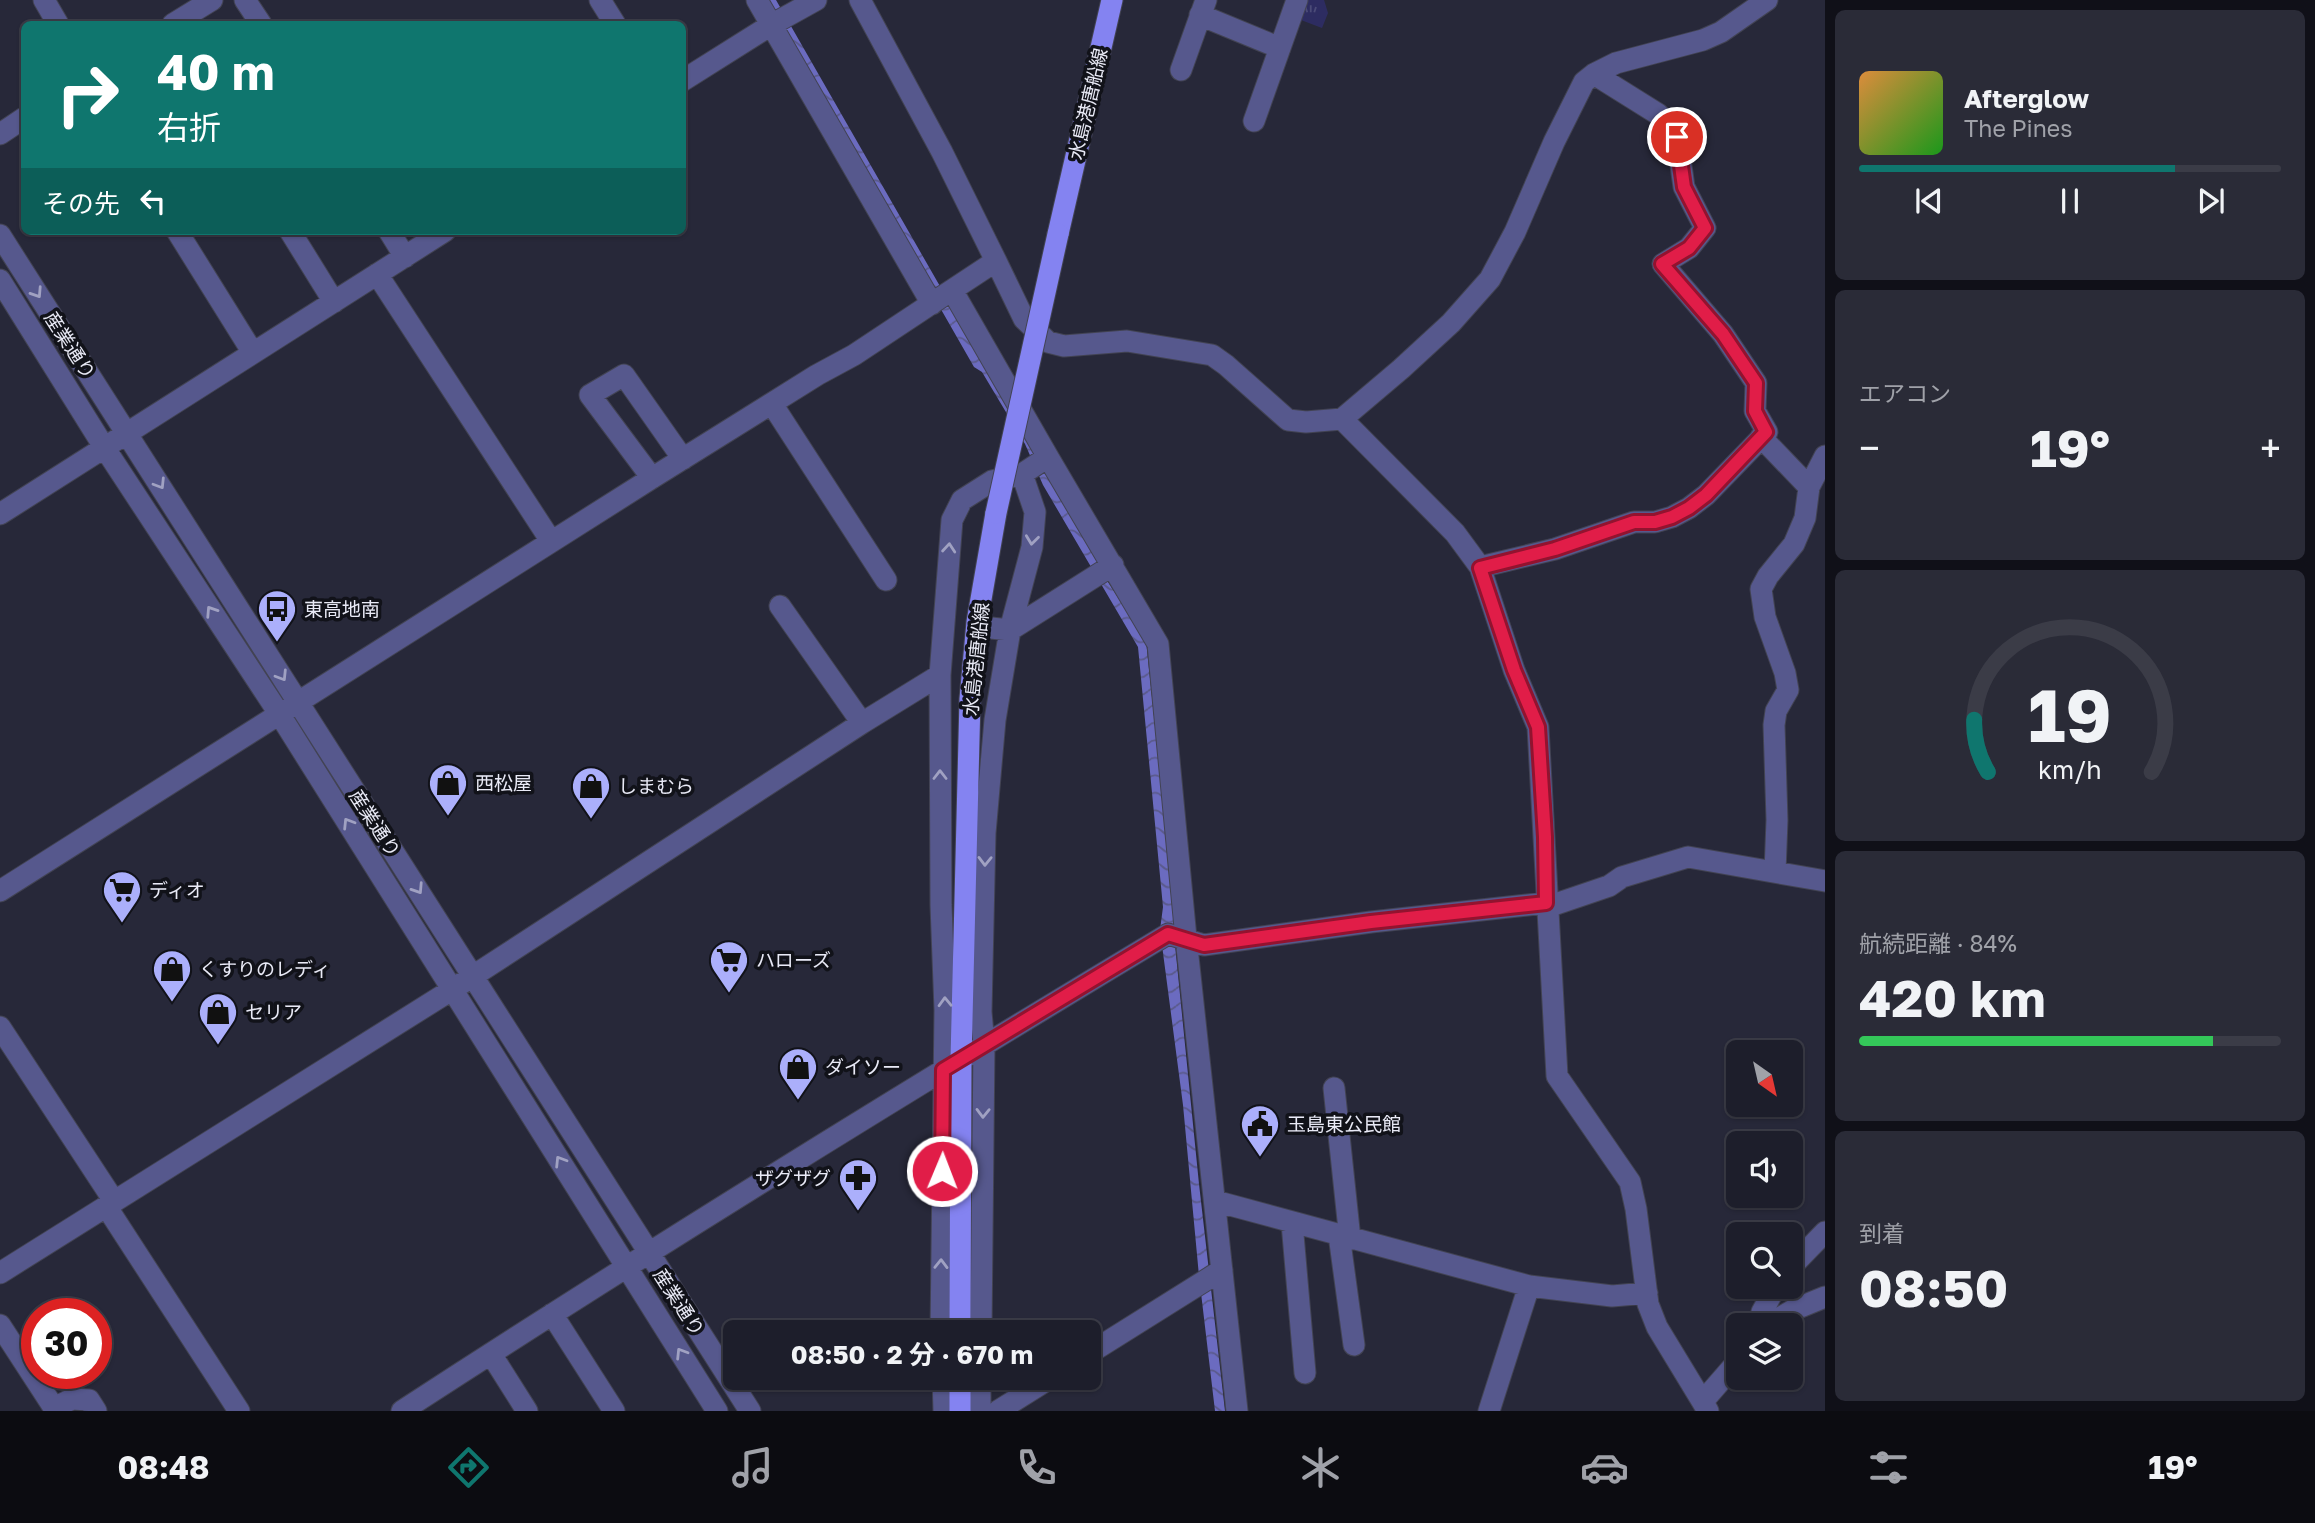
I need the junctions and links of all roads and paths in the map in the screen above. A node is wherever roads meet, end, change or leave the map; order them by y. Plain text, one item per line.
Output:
1 (44, 0) edge
2 (212, 0) edge
3 (245, 0) edge
4 (600, 0) edge
5 (757, 0) edge
6 (816, 0) edge
7 (860, 0) edge
8 (1112, 0) edge
9 (1297, 0) edge
10 (1767, 0) edge
11 (1203, 8) edge
12 (56, 21) edge
13 (178, 21) edge
14 (259, 21) edge
15 (613, 21) edge
16 (771, 25) junction
17 (1280, 48) junction
18 (1181, 70) dead end
19 (1594, 74) junction
20 (686, 78) edge
21 (21, 120) edge
22 (1254, 121) dead end
23 (0, 134) edge
24 (0, 235) edge
25 (179, 235) edge
26 (292, 235) edge
27 (391, 235) edge
28 (439, 235) edge
29 (405, 257) junction
30 (996, 261) junction
31 (377, 274) junction
32 (0, 280) edge
33 (952, 290) junction
34 (334, 302) junction
35 (932, 304) junction
36 (253, 353) junction
37 (772, 404) junction
38 (1342, 419) junction
39 (127, 433) junction
40 (1761, 437) junction
41 (104, 447) junction
42 (1825, 456) edge
43 (1048, 457) junction
44 (683, 459) junction
45 (1022, 474) junction
46 (652, 478) junction
47 (1809, 487) junction
48 (0, 514) edge
49 (551, 541) junction
50 (1113, 565) junction
51 (1480, 568) junction
52 (886, 580) dead end
53 (780, 606) dead end
54 (1000, 629) junction
55 (940, 676) junction
56 (299, 703) junction
57 (279, 715) junction
58 (862, 723) junction
59 (1775, 872) junction
60 (1825, 881) edge
61 (0, 891) edge
62 (1546, 903) junction
63 (1186, 938) junction
64 (473, 975) junction
65 (453, 989) junction
66 (0, 1027) edge
67 (984, 1045) junction
68 (952, 1064) junction
69 (1334, 1088) dead end
70 (1215, 1201) junction
71 (110, 1204) junction
72 (1292, 1223) junction
73 (1825, 1232) edge
74 (1345, 1237) junction
75 (649, 1254) junction
76 (1803, 1255) edge
77 (626, 1268) junction
78 (1222, 1270) junction
79 (0, 1273) edge
80 (1529, 1286) junction
81 (1647, 1293) junction
82 (1825, 1297) edge
83 (1788, 1313) edge
84 (552, 1314) junction
85 (941, 1320) edge
86 (960, 1320) edge
87 (981, 1320) edge
88 (0, 1325) edge
89 (1354, 1345) dead end
90 (1101, 1346) edge
91 (491, 1353) junction
92 (1306, 1373) dead end
93 (1726, 1378) edge
94 (943, 1390) edge
95 (960, 1390) edge
96 (980, 1390) edge
97 (1031, 1390) edge
98 (1706, 1406) edge
99 (96, 1411) edge
100 (239, 1411) edge
101 (402, 1411) edge
102 (527, 1411) edge
103 (614, 1411) edge
104 (717, 1411) edge
105 (750, 1411) edge
106 (944, 1411) edge
107 (960, 1411) edge
108 (980, 1411) edge
109 (998, 1411) edge
110 (1237, 1411) edge
111 (1489, 1411) edge

1 - 12 street
2 - 13 street
3 - 14 street
4 - 15 street
5 - 16 street
6 - 16 street
7 - 30 street
8 - 68 main road, 水島港唐船線, bridge
9 - 17 street
10 - 19 street
11 - 17 street
11 - 18 street
16 - 20 street
16 - 35 street
17 - 22 street
19 - 38 street
19 - 40 street
21 - 23 street
24 -> 39 street, 産業通り
25 - 36 street
26 - 34 street
27 - 29 street
28 - 29 street
29 - 31 street
30 - 33 street
30 - 38 street
31 - 34 street
31 - 49 street
32 - 41 street, 産業通り
33 - 35 street
33 - 43 street
34 - 36 street
35 - 37 street
36 - 39 street
37 - 44 street
37 - 52 street
38 - 51 street
39 - 41 street
39 -> 56 street, 産業通り
40 - 47 street
40 - 51 street
41 - 48 street
57 -> 41 street, 産業通り
42 - 47 street
43 - 45 street
43 - 50 street
44 - 46 street
44 - 46 street
45 -> 54 street
55 -> 45 street
46 - 49 street
47 - 59 street
49 - 56 street
50 - 54 street
50 - 63 street
51 - 62 street
53 - 58 street
54 -> 67 street
55 - 58 street
68 -> 55 street
56 - 57 street
56 -> 64 street, 産業通り
57 - 61 street
65 -> 57 street, 産業通り
58 - 64 street
59 - 60 street
59 - 62 street
62 - 63 street
62 - 81 street
63 - 67 street
63 - 70 street
64 - 65 street
64 - 75 street, 産業通り
65 - 71 street
77 -> 65 street, 産業通り
66 - 71 street
67 - 68 street
67 -> 87 street
68 - 75 street
85 -> 68 street
68 - 86 main road, 水島港唐船線
69 - 74 street
70 - 72 street
70 - 78 street
71 - 79 street
71 - 100 street
72 - 74 street
72 - 92 street
73 - 76 street
74 - 80 street
74 - 89 street
75 - 77 street
75 - 105 street, 産業通り
77 - 84 street
104 -> 77 street, 産業通り
78 - 90 street
78 - 110 street
80 - 81 street
80 - 111 street
81 - 98 street
82 - 83 street
84 - 91 street
84 - 103 street
88 - 99 street
91 - 101 street
91 - 102 street
93 - 98 street
94 - 106 street
95 - 107 main road
96 - 108 street
97 - 109 street

